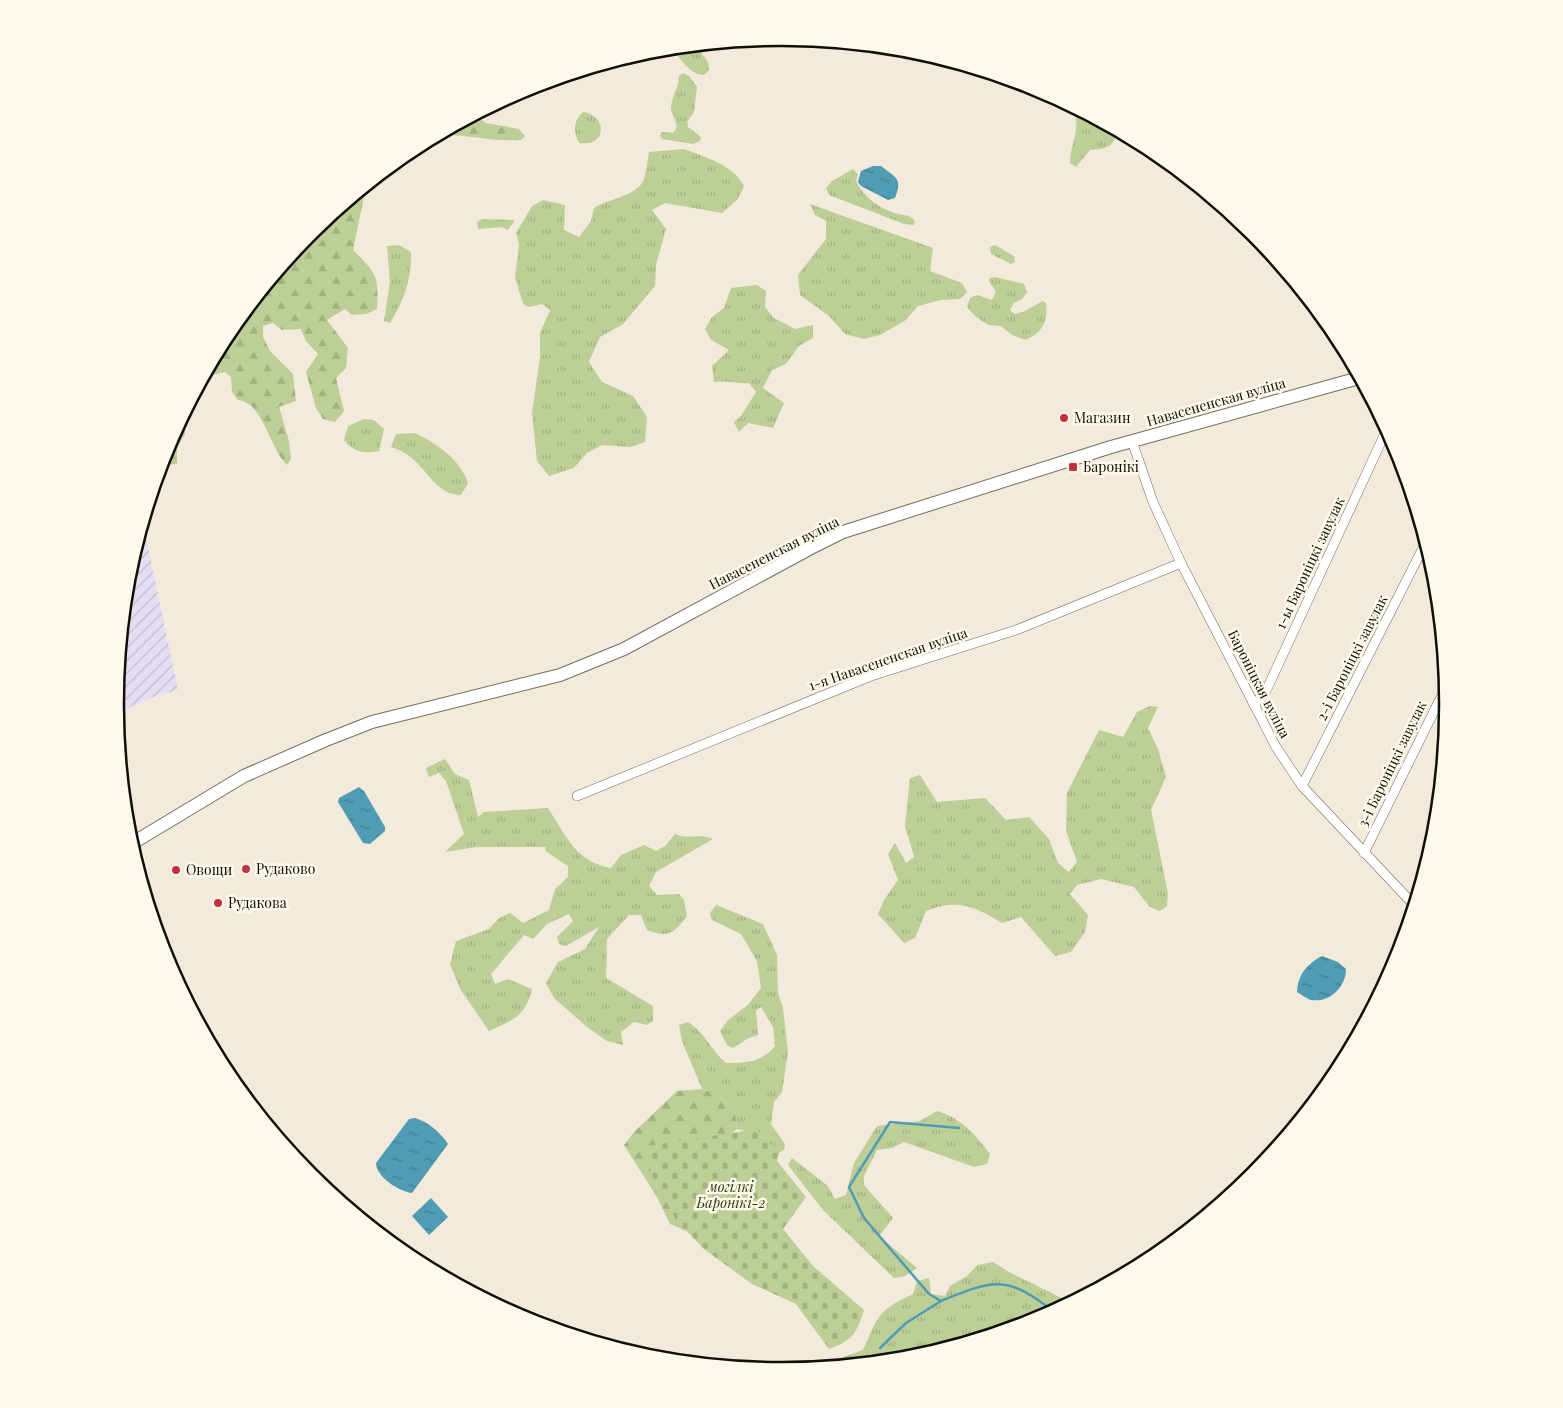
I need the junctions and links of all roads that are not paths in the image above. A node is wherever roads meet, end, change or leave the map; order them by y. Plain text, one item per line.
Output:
1 (1353, 380) edge
2 (1383, 438) edge
3 (1132, 441) junction
4 (1421, 552) edge
5 (1181, 563) junction
6 (1439, 701) edge
7 (1254, 706) junction
8 (1302, 786) junction
9 (577, 796) dead end
10 (138, 840) edge
11 (1364, 853) junction
12 (1409, 900) edge

1 - 3 main road, Навасененская вуліца
2 - 7 street, 1-ы Бароніцкі завулак
3 - 5 street, Бароніцкая вуліца
3 - 10 main road, Навасененская вуліца
4 - 8 street, 2-і Бароніцкі завулак
5 - 7 street, Бароніцкая вуліца
5 - 9 street, 1-я Навасененская вуліца
6 - 11 street, 3-і Бароніцкі завулак
7 - 8 street, Бароніцкая вуліца
8 - 11 street, Бароніцкая вуліца
11 - 12 street, Бароніцкая вуліца

